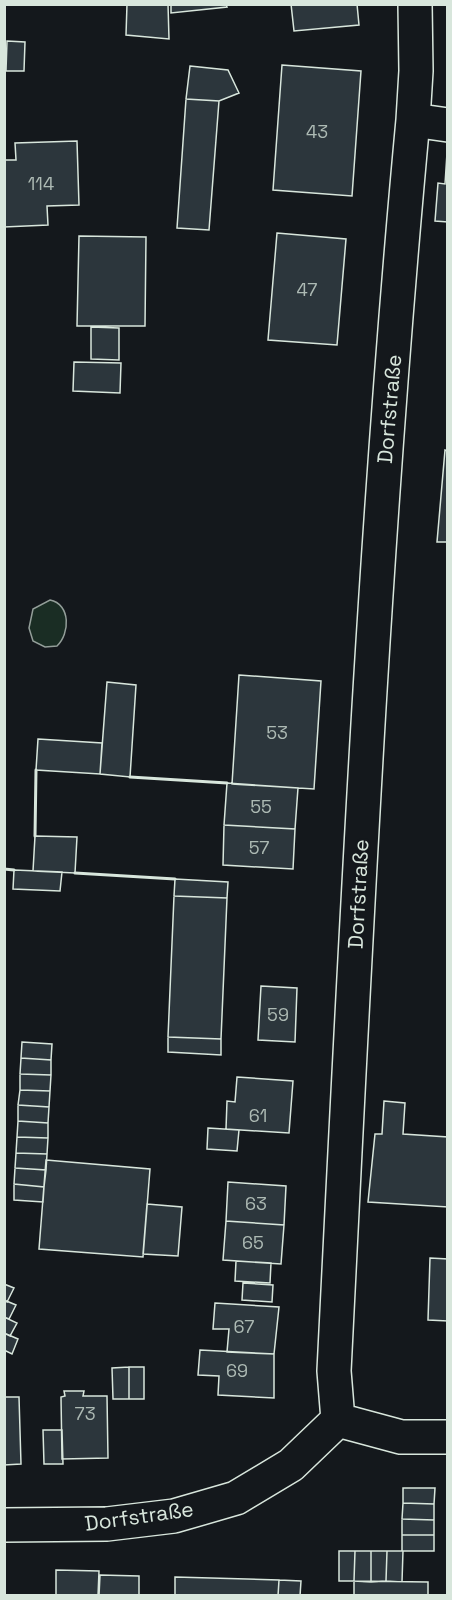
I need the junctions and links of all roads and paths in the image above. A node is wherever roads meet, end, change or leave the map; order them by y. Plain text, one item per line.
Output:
1 (415, 4) edge
2 (414, 120) junction
3 (447, 125) edge
4 (338, 1420) junction
5 (447, 1437) edge
6 (4, 1525) edge

1 - 2 street, Dorfstraße
2 - 3 street
2 - 4 street, Dorfstraße
4 - 5 street
4 - 6 street, Dorfstraße

